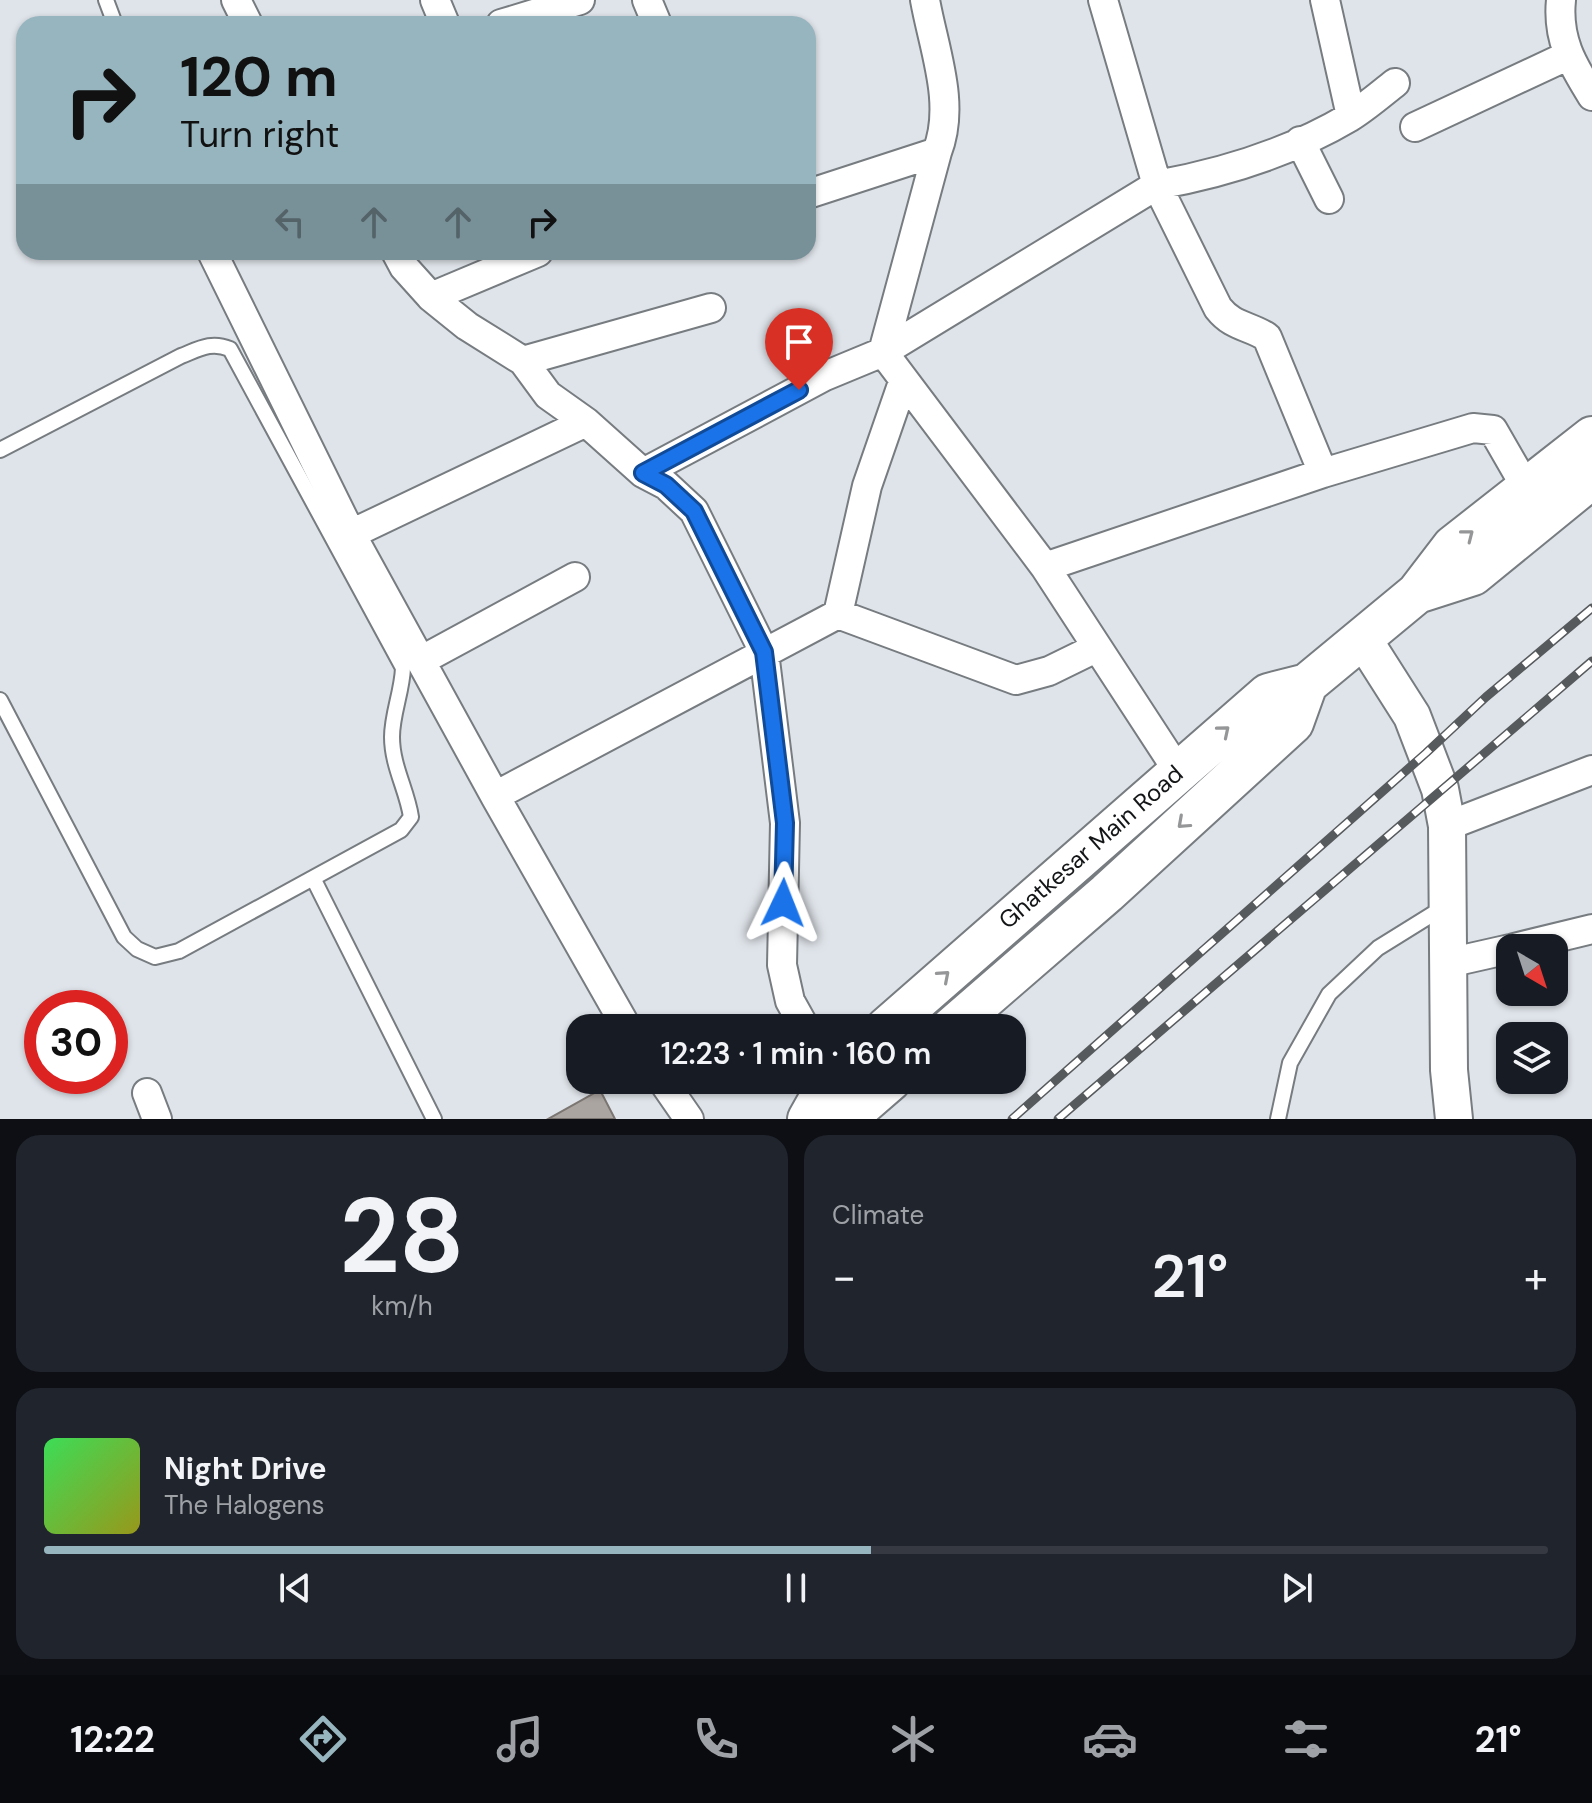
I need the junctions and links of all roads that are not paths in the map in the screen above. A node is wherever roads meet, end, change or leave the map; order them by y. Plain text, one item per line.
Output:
1 (580, 0) edge
2 (925, 0) edge
3 (1103, 0) edge
4 (1325, 0) edge
5 (1561, 0) edge
6 (527, 16) edge
7 (1567, 56) junction
8 (1395, 83) dead end
9 (1592, 96) edge
10 (1351, 116) junction
11 (1415, 127) dead end
12 (1300, 141) junction
13 (937, 152) junction
14 (1157, 185) junction
15 (816, 191) edge
16 (1329, 199) dead end
17 (216, 260) edge
18 (400, 260) edge
19 (519, 260) edge
20 (431, 297) junction
21 (711, 308) dead end
22 (883, 352) junction
23 (523, 361) junction
24 (903, 382) junction
25 (586, 422) junction
26 (1592, 437) edge
27 (0, 450) edge
28 (643, 473) junction
29 (1323, 473) junction
30 (1592, 478) edge
31 (1527, 489) junction
32 (351, 534) junction
33 (1045, 567) junction
34 (575, 577) dead end
35 (1417, 593) junction
36 (838, 614) junction
37 (1363, 639) junction
38 (1096, 648) junction
39 (764, 652) junction
40 (422, 660) junction
41 (1307, 684) junction
42 (0, 700) edge
43 (1592, 770) edge
44 (1178, 771) junction
45 (495, 796) junction
46 (1447, 826) junction
47 (313, 878) junction
48 (1448, 905) junction
49 (1592, 929) edge
50 (1568, 935) edge
51 (1496, 952) edge
52 (1448, 963) junction
53 (619, 1014) edge
54 (797, 1014) edge
55 (902, 1014) edge
56 (967, 1014) edge
57 (672, 1094) edge
58 (823, 1094) edge
59 (875, 1094) edge
60 (434, 1119) edge
61 (689, 1119) edge
62 (810, 1119) edge
63 (1278, 1119) edge
64 (1454, 1119) edge

1 - 6 street
2 - 13 street
3 - 14 street
4 - 10 street
5 - 7 street
7 - 9 street
7 - 11 street
8 - 10 street
10 - 12 street
12 - 14 street
12 - 16 street
13 - 15 street
13 - 22 street
14 - 22 street
14 - 29 street
17 - 32 street
18 - 20 street
19 - 20 street
20 - 23 street
21 - 23 street
22 - 24 street
22 - 28 street
23 - 25 street
24 - 33 street
24 - 36 street
25 - 28 street
25 - 32 street
26 - 31 main road, Ghatkesar Main Road
27 - 47 lane
28 - 39 street
29 - 31 street
29 - 33 street
30 - 35 main road, Ghatkesar Main Road
35 -> 31 main road, Ghatkesar Main Road
32 - 40 street
33 - 38 street
34 - 40 street
35 - 37 main road, Ghatkesar Main Road
36 - 38 street
36 - 39 street
37 - 41 main road, Ghatkesar Main Road
37 - 46 street
38 - 44 street
39 - 45 street
39 - 54 street
40 - 45 street
44 -> 41 main road, Ghatkesar Main Road
41 -> 56 main road, Ghatkesar Main Road
42 - 47 lane
43 - 46 street
55 -> 44 main road, Ghatkesar Main Road
45 - 53 street
46 - 48 street
47 - 60 lane
48 - 52 street
48 - 63 lane
49 - 50 street
51 - 52 street
52 - 64 street
57 - 61 street
58 - 62 main road
59 - 62 main road

